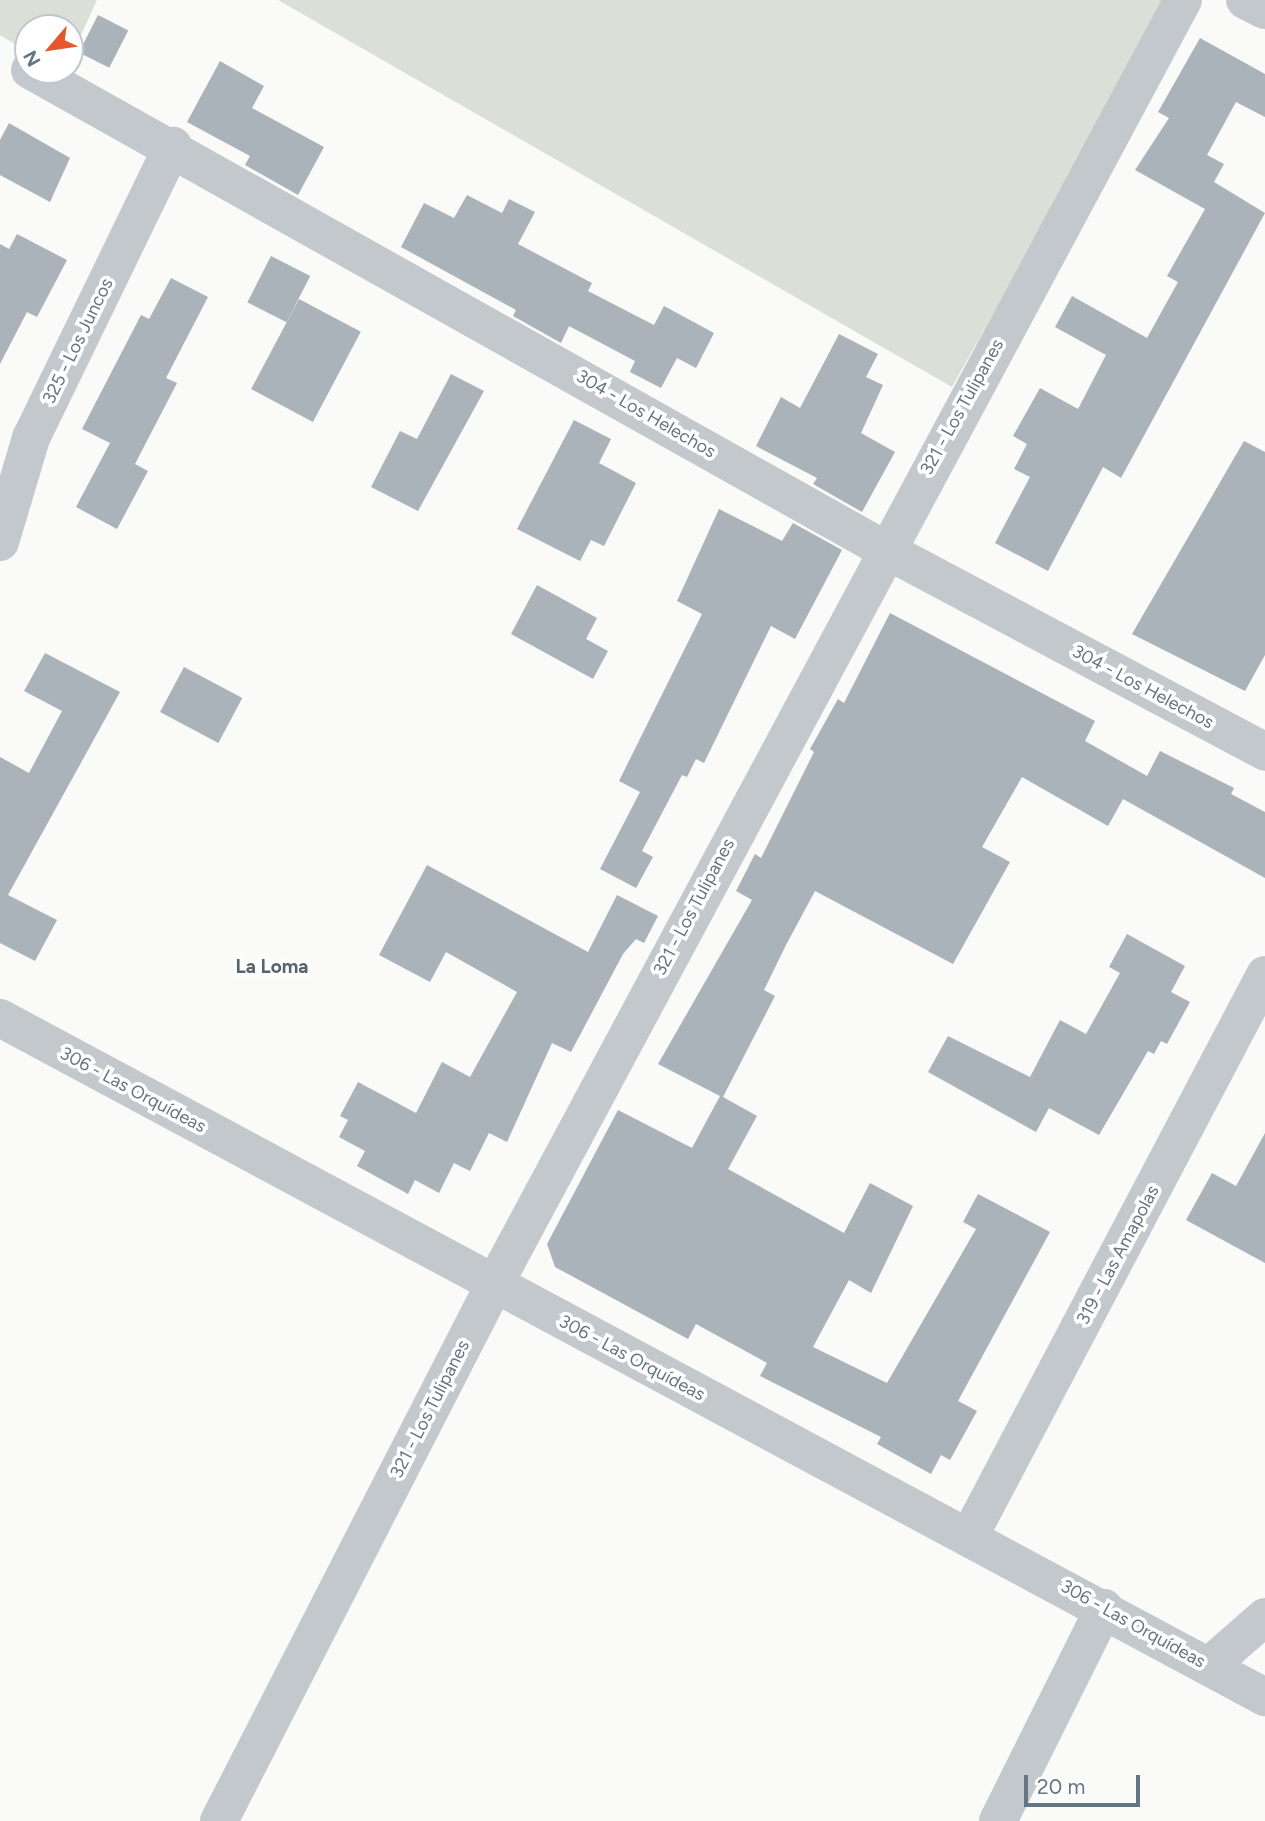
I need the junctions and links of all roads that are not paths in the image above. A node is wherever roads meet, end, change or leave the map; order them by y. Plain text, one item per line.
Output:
1 (1183, 0) edge
2 (1245, 0) edge
3 (1265, 10) edge
4 (57, 84) edge
5 (173, 146) junction
6 (0, 542) edge
7 (884, 550) junction
8 (1265, 752) edge
9 (1265, 975) edge
10 (0, 1018) edge
11 (494, 1285) junction
12 (970, 1535) junction
13 (1104, 1608) junction
14 (1265, 1617) edge
15 (1210, 1665) junction
16 (1265, 1697) edge
17 (224, 1819) edge
18 (998, 1821) edge

1 - 7 street, 321 - Los Tulipanes
2 - 3 street
4 - 5 street, 304 - Los Helechos
5 - 6 street, 325 - Los Juncos
5 - 7 street, 304 - Los Helechos
7 - 8 street, 304 - Los Helechos
7 - 11 street, 321 - Los Tulipanes
9 - 12 street, 319 - Las Amapolas
10 - 11 street, 306 - Las Orquídeas
11 - 12 street, 306 - Las Orquídeas
11 - 17 street, 321 - Los Tulipanes
12 - 13 street, 306 - Las Orquídeas
13 - 15 street, 306 - Las Orquídeas
13 - 18 street
14 - 15 street
15 - 16 street, 306 - Las Orquídeas

